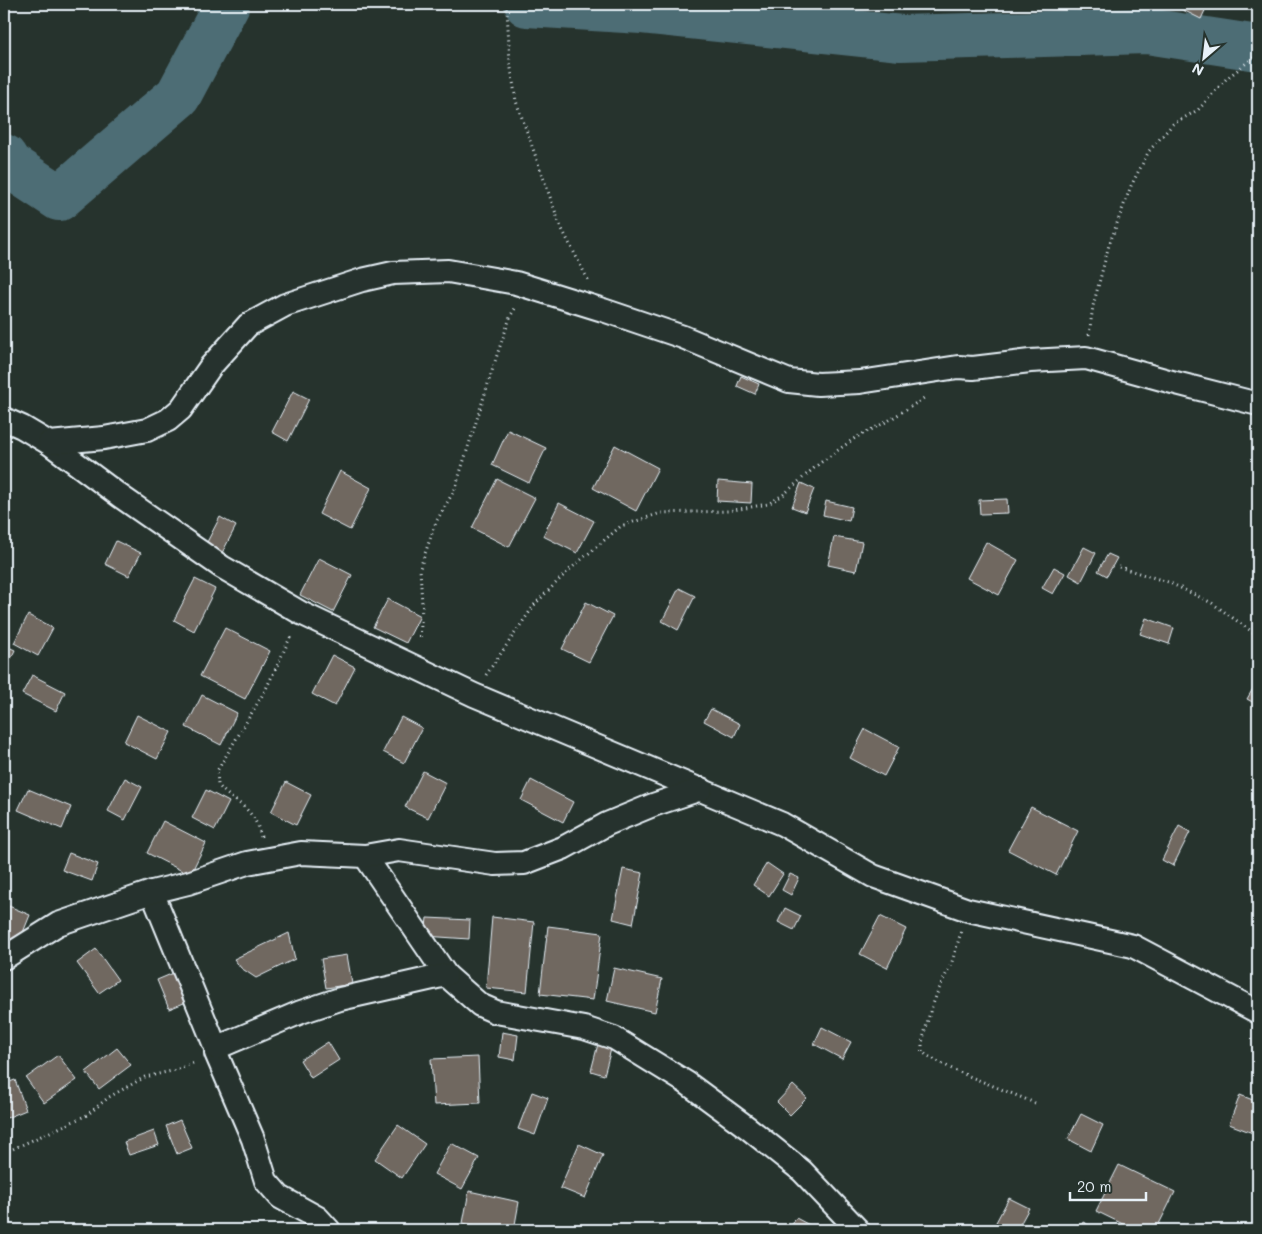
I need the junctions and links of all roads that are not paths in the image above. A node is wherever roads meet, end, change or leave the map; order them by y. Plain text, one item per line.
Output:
1 (1258, 404) edge
2 (4, 419) edge
3 (49, 443) junction
4 (701, 789) junction
5 (365, 856) junction
6 (152, 892) junction
7 (4, 958) edge
8 (446, 974) junction
9 (1258, 1012) edge
10 (216, 1050) junction
11 (329, 1230) edge
12 (858, 1230) edge

1 - 3 street
2 - 3 street
3 - 4 street
4 - 5 street
4 - 9 street
5 - 6 street
5 - 8 street
6 - 7 street
6 - 10 street
8 - 10 street
8 - 12 street
10 - 11 street

